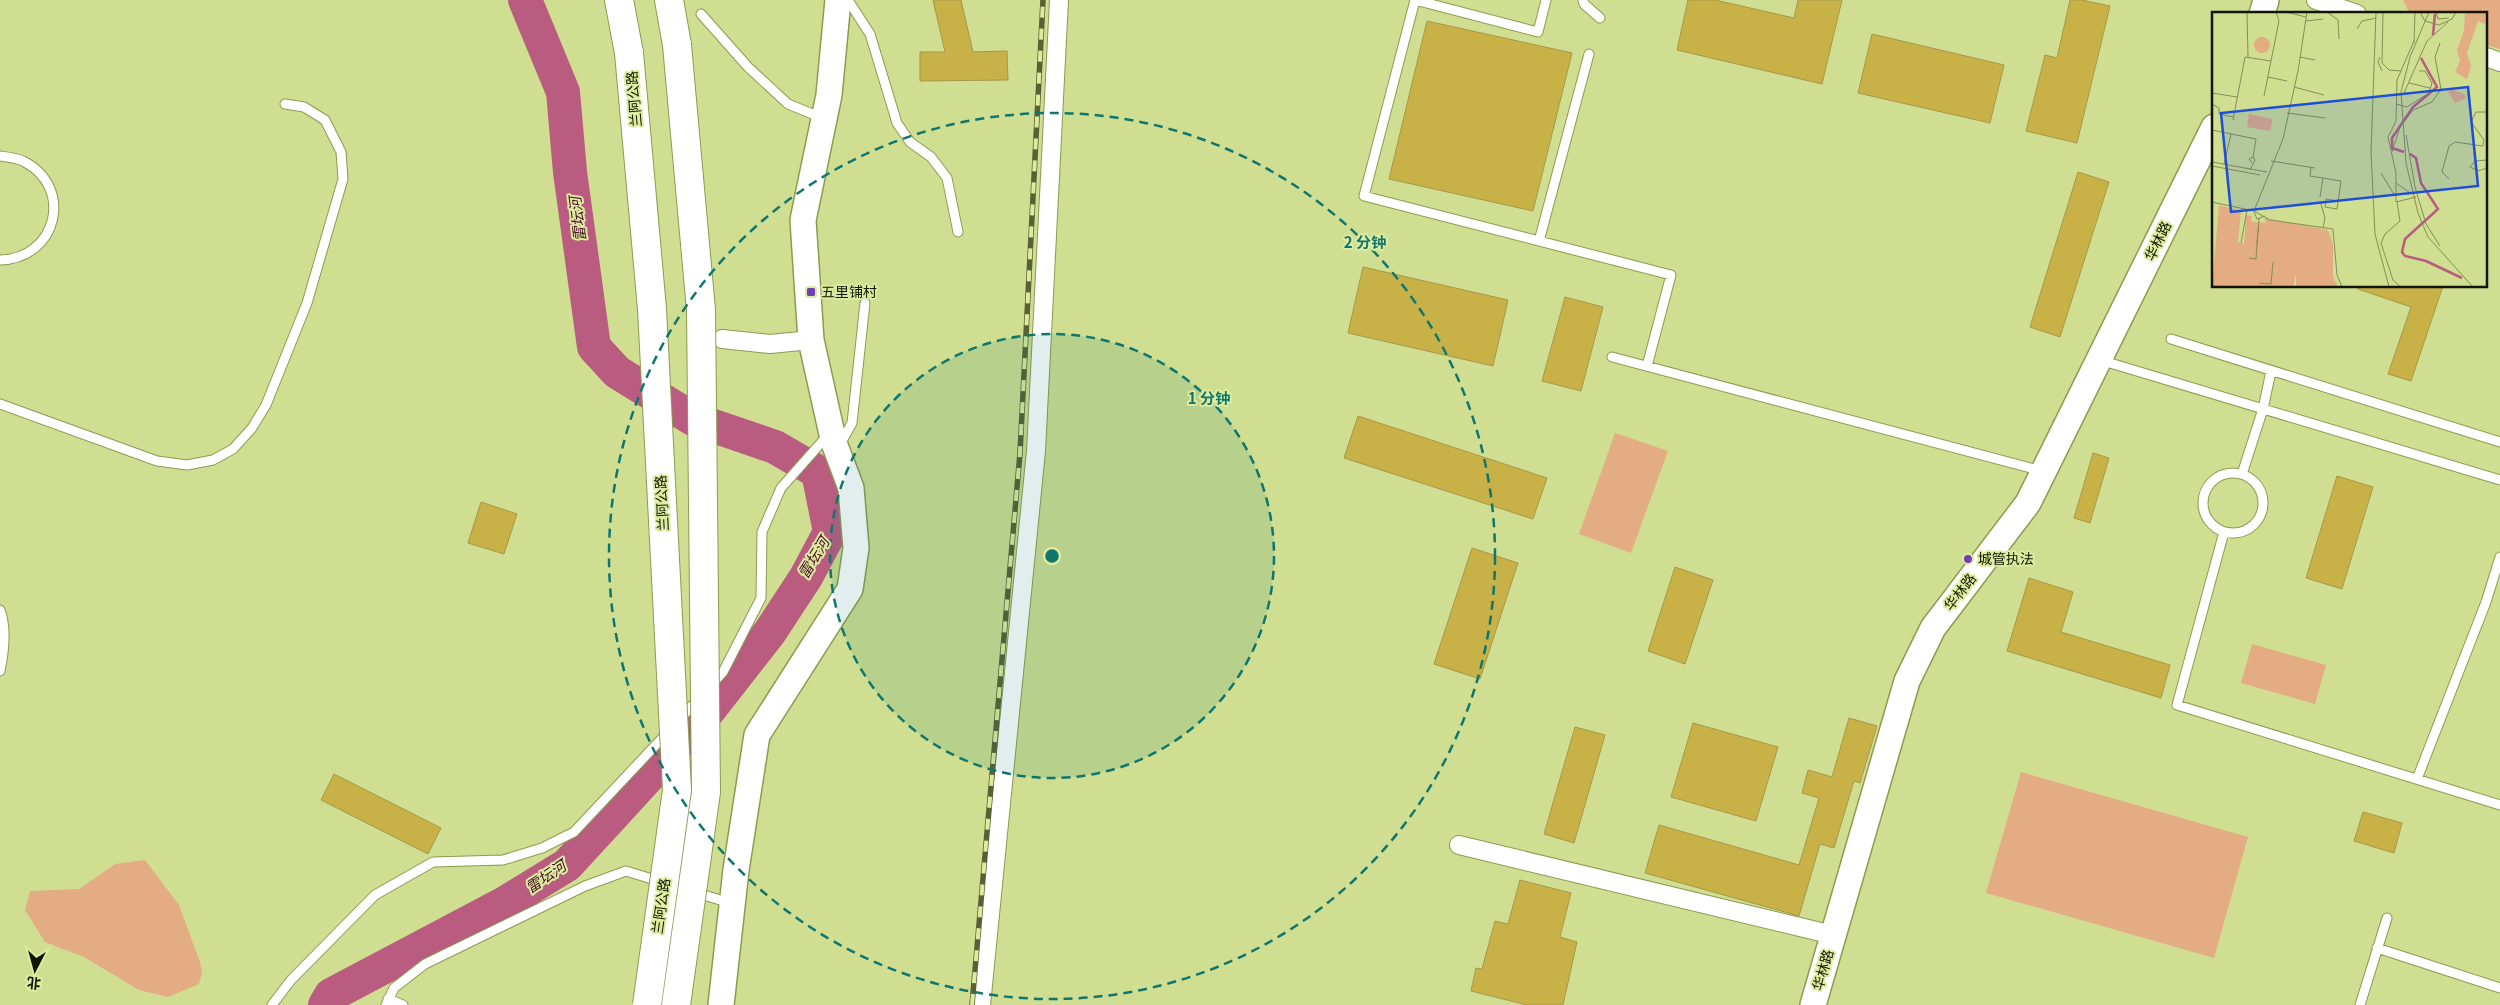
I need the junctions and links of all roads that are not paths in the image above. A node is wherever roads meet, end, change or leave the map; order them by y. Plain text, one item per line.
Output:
1 (619, 0) edge
2 (669, 0) edge
3 (838, 0) edge
4 (848, 0) edge
5 (1059, 0) edge
6 (1415, 0) edge
7 (1546, 0) edge
8 (1582, 0) edge
9 (2316, 0) edge
10 (2342, 4) edge
11 (2354, 12) edge
12 (701, 14) dead end
13 (1600, 18) dead end
14 (1589, 54) dead end
15 (2488, 58) edge
16 (2500, 62) edge
17 (285, 104) dead end
18 (824, 119) junction
19 (2212, 131) edge
20 (0, 156) edge
21 (958, 232) dead end
22 (1539, 241) junction
23 (0, 260) edge
24 (865, 303) dead end
25 (722, 339) dead end
26 (2171, 339) dead end
27 (811, 340) junction
28 (1612, 357) dead end
29 (2100, 360) junction
30 (1647, 366) junction
31 (2271, 370) junction
32 (0, 404) edge
33 (2263, 408) junction
34 (834, 441) junction
35 (2500, 442) edge
36 (2044, 472) junction
37 (2242, 474) junction
38 (2500, 480) edge
39 (2224, 532) junction
40 (2500, 557) edge
41 (0, 610) edge
42 (0, 671) edge
43 (2417, 779) junction
44 (2500, 805) edge
45 (1459, 845) dead end
46 (733, 904) junction
47 (2386, 918) dead end
48 (1833, 935) junction
49 (2377, 948) junction
50 (2500, 988) edge
51 (387, 1002) edge
52 (272, 1005) edge
53 (403, 1005) edge
54 (647, 1005) edge
55 (676, 1005) edge
56 (721, 1005) edge
57 (981, 1005) edge
58 (1813, 1005) edge
59 (2360, 1005) edge

1 - 54 highway, 兰阿公路, bridge
2 - 55 highway, 兰阿公路, bridge
3 - 18 main road
4 - 21 lane
5 - 57 street
6 - 7 lane
6 - 22 lane
8 - 13 lane
9 - 10 street
10 - 11 street
12 - 18 lane
14 - 22 lane
15 - 16 street
17 - 32 lane
18 - 27 main road
19 - 29 main road, 华林路
20 - 23 lane
22 - 30 lane
24 - 34 lane
25 - 27 street
26 - 31 lane
27 - 34 main road
28 - 30 lane
29 - 33 lane
29 - 36 main road, 华林路
30 - 36 lane
31 - 33 lane
31 - 35 lane
33 - 37 lane
33 - 38 lane
34 - 46 main road
34 - 52 lane
36 - 48 main road, 华林路
37 - 39 lane
37 - 39 lane
39 - 43 lane
40 - 43 lane
41 - 42 lane
43 - 44 lane
45 - 48 street
46 - 51 lane
46 - 56 main road
47 - 49 lane
48 - 58 main road, 华林路
49 - 50 lane
49 - 59 lane
51 - 53 lane

